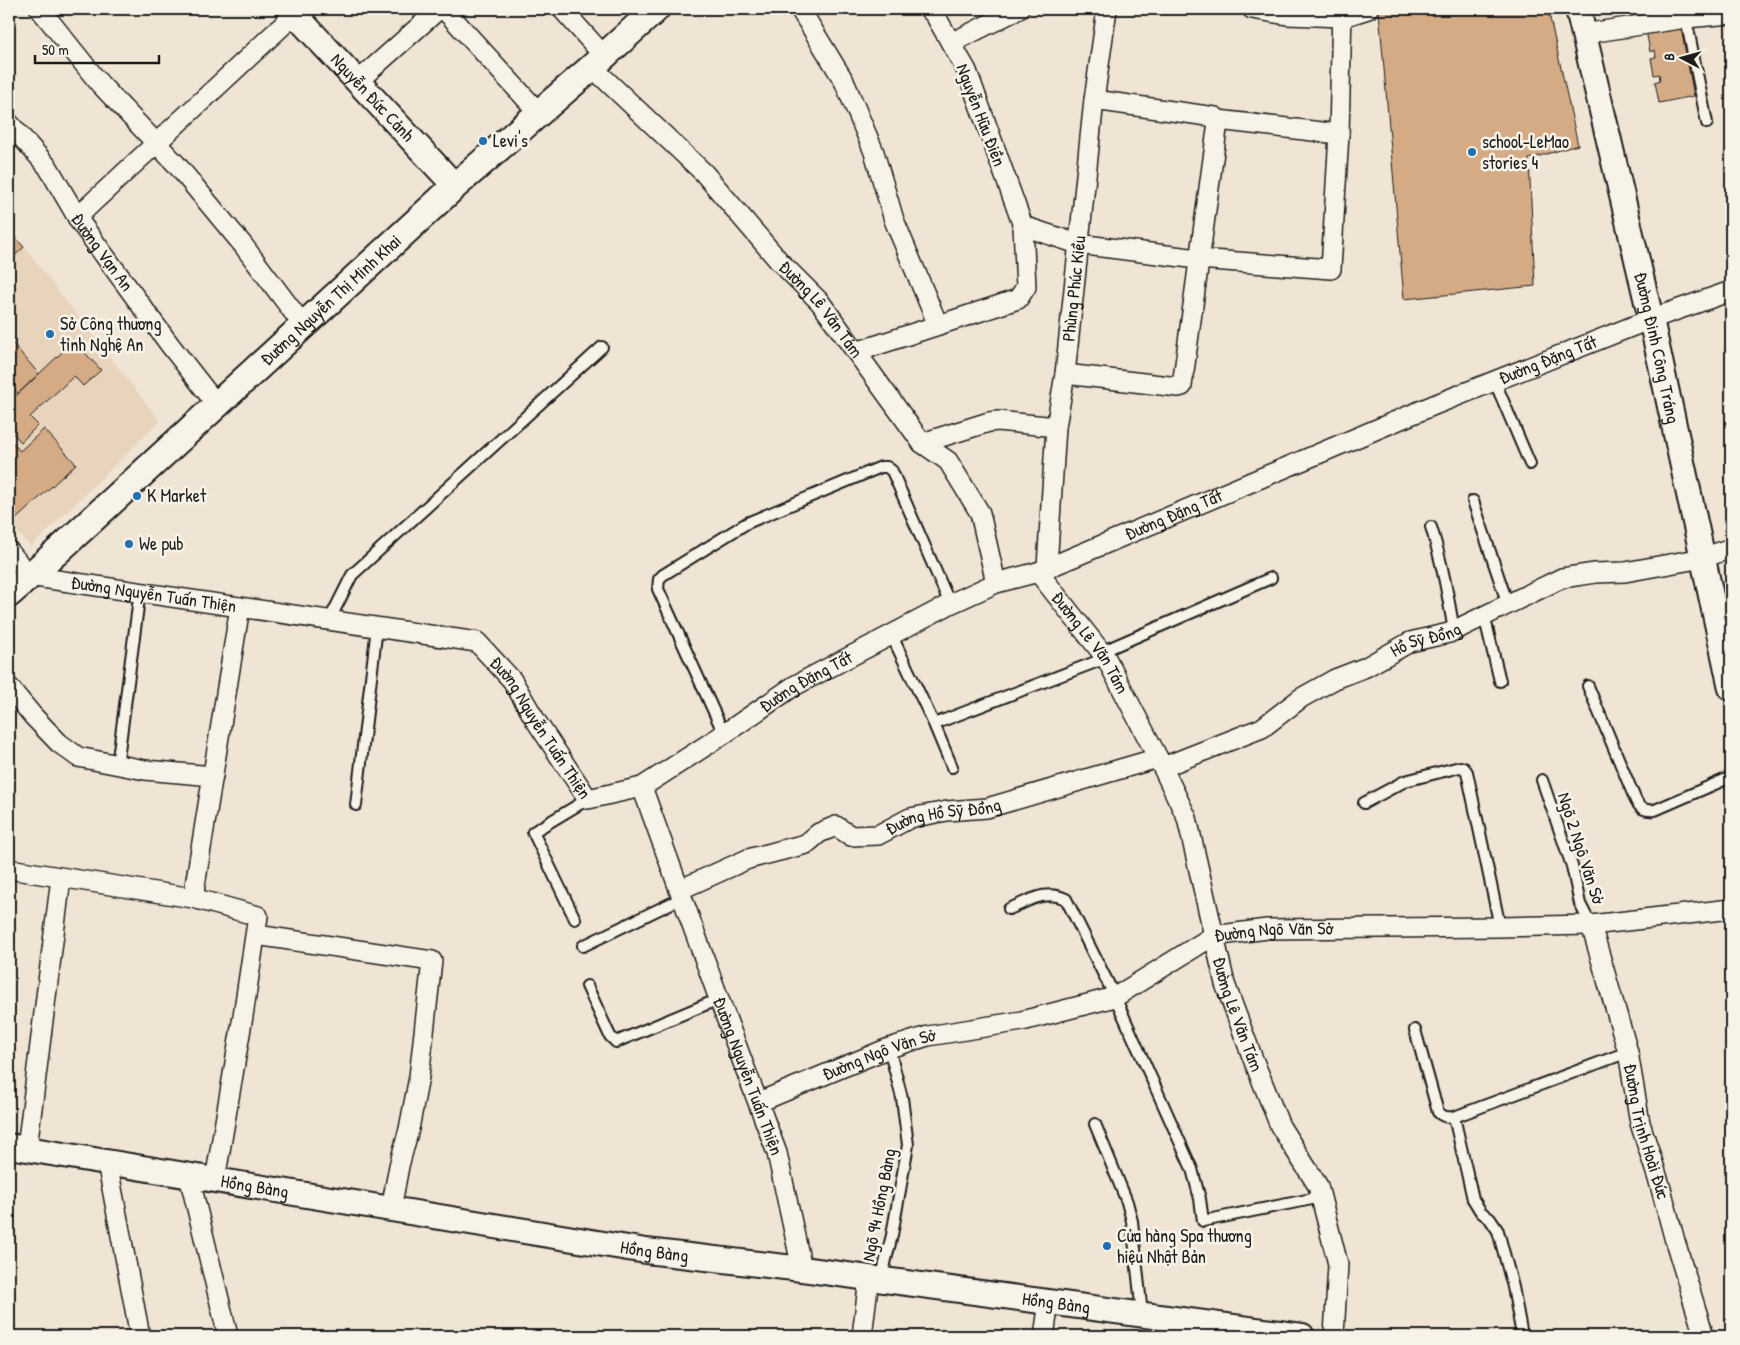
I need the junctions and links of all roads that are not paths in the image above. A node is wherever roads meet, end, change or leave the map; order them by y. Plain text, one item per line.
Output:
1 (40, 9) edge
2 (439, 9) edge
3 (444, 9) edge
4 (562, 9) edge
5 (800, 9) edge
6 (929, 9) edge
7 (1019, 9) edge
8 (1107, 9) edge
9 (1252, 9) edge
10 (1368, 9) edge
11 (1578, 9) edge
12 (293, 11) edge
13 (649, 11) edge
14 (1287, 12) edge
15 (1342, 13) edge
16 (1685, 13) edge
17 (1731, 14) edge
18 (1583, 34) junction
19 (951, 43) junction
20 (598, 61) junction
21 (358, 82) junction
22 (1094, 100) junction
23 (539, 113) junction
24 (1218, 120) junction
25 (9, 123) edge
26 (1707, 123) dead end
27 (1339, 134) junction
28 (156, 142) junction
29 (454, 186) junction
30 (77, 217) junction
31 (1023, 226) junction
32 (1078, 244) junction
33 (1198, 259) junction
34 (1731, 291) edge
35 (1651, 319) junction
36 (303, 325) junction
37 (938, 325) junction
38 (602, 347) dead end
39 (856, 352) junction
40 (1065, 374) junction
41 (1495, 382) junction
42 (217, 405) junction
43 (1056, 426) junction
44 (922, 443) junction
45 (1530, 464) dead end
46 (1473, 501) dead end
47 (1431, 527) dead end
48 (1731, 548) edge
49 (9, 551) edge
50 (1703, 558) junction
51 (1042, 570) junction
52 (30, 576) junction
53 (1271, 578) dead end
54 (996, 583) junction
55 (140, 591) junction
56 (9, 594) edge
57 (950, 604) junction
58 (1508, 605) junction
59 (240, 607) junction
60 (1484, 615) junction
61 (330, 619) junction
62 (377, 627) junction
63 (1454, 631) junction
64 (891, 634) junction
65 (1104, 655) junction
66 (1500, 681) dead end
67 (1731, 683) edge
68 (1588, 686) dead end
69 (9, 687) edge
70 (934, 724) junction
71 (724, 734) junction
72 (1160, 763) junction
73 (117, 766) junction
74 (952, 767) dead end
75 (213, 776) junction
76 (1731, 777) edge
77 (1542, 780) dead end
78 (642, 787) junction
79 (588, 799) junction
80 (1364, 804) dead end
81 (356, 805) dead end
82 (9, 868) edge
83 (61, 878) junction
84 (681, 894) junction
85 (193, 898) junction
86 (1009, 909) dead end
87 (1731, 909) edge
88 (575, 919) dead end
89 (1591, 925) junction
90 (1500, 928) junction
91 (256, 936) junction
92 (1213, 936) junction
93 (583, 946) dead end
94 (587, 986) dead end
95 (1115, 997) junction
96 (719, 999) junction
97 (1415, 1030) dead end
98 (890, 1048) junction
99 (1628, 1052) junction
100 (758, 1102) junction
101 (1454, 1117) junction
102 (1095, 1124) dead end
103 (18, 1147) edge
104 (107, 1162) junction
105 (189, 1176) junction
106 (215, 1180) junction
107 (1322, 1197) junction
108 (391, 1209) junction
109 (802, 1269) junction
110 (875, 1279) junction
111 (1049, 1302) junction
112 (1142, 1315) junction
113 (1521, 1330) dead end
114 (140, 1336) edge
115 (228, 1336) edge
116 (862, 1336) edge
117 (1044, 1336) edge
118 (1302, 1336) edge
119 (1334, 1336) edge
120 (1704, 1336) edge

1 - 28 street
2 - 21 street
3 - 23 street
4 - 20 street, Đường Lê Văn Tám
5 - 37 street
6 - 19 street, Nguyễn Hữu Điền
7 - 19 street
8 - 22 street, Phùng Phúc Kiều
9 - 14 street
10 - 15 street
11 - 18 street, Đường Đinh Công Tráng
12 - 21 street, Nguyễn Đức Cảnh
12 - 28 street
13 - 20 main road, Đường Nguyễn Thị Minh Khai
14 - 15 street
15 - 27 street
16 - 17 street
16 - 18 street
16 - 26 lane
18 - 35 street, Đường Đinh Công Tráng
19 - 31 street, Nguyễn Hữu Điền
20 - 23 main road, Đường Nguyễn Thị Minh Khai
20 - 39 street, Đường Lê Văn Tám
21 - 29 street, Nguyễn Đức Cảnh
22 - 24 street
22 - 32 street, Phùng Phúc Kiều
23 - 29 main road, Đường Nguyễn Thị Minh Khai
24 - 27 street
24 - 33 street
25 - 30 street, Đường Vạn An
27 - 33 street
28 - 30 street
28 - 36 street
29 - 36 main road, Đường Nguyễn Thị Minh Khai
30 - 42 street, Đường Vạn An
31 - 32 street
31 - 37 street, Nguyễn Hữu Điền
32 - 33 street
32 - 40 street, Phùng Phúc Kiều
33 - 40 street
34 - 35 street, Đường Đặng Tất
35 - 41 street, Đường Đặng Tất
35 - 50 street, Đường Đinh Công Tráng
36 - 42 main road, Đường Nguyễn Thị Minh Khai
37 - 39 street, Nguyễn Hữu Điền
38 - 61 lane
39 - 44 street, Đường Lê Văn Tám
40 - 43 street, Phùng Phúc Kiều
41 - 45 lane
41 - 51 street, Đường Đặng Tất
42 - 52 main road, Đường Nguyễn Thị Minh Khai
43 - 44 street
43 - 51 street, Phùng Phúc Kiều
44 - 54 street, Đường Lê Văn Tám
46 - 58 lane
47 - 63 lane
48 - 50 street, Hồ Sỹ Đồng
49 - 52 street
50 - 58 street, Hồ Sỹ Đồng
50 - 67 street, Đường Đinh Công Tráng
51 - 54 street, Đường Đặng Tất
51 - 65 street, Đường Lê Văn Tám
52 - 55 street, Đường Nguyễn Tuấn Thiện
52 - 56 main road, Đường Nguyễn Thị Minh Khai
53 - 65 lane
54 - 57 street, Đường Đặng Tất
55 - 59 street, Đường Nguyễn Tuấn Thiện
55 - 73 lane
57 - 64 street, Đường Đặng Tất
57 - 71 lane
58 - 60 street, Hồ Sỹ Đồng
59 - 61 street, Đường Nguyễn Tuấn Thiện
59 - 75 street
60 - 63 street, Hồ Sỹ Đồng
60 - 66 lane
61 - 62 street, Đường Nguyễn Tuấn Thiện
62 - 79 street, Đường Nguyễn Tuấn Thiện
62 - 81 lane
63 - 72 street, Hồ Sỹ Đồng
64 - 70 lane
64 - 71 street, Đường Đặng Tất
65 - 70 lane
65 - 72 street, Đường Lê Văn Tám
68 - 76 lane
69 - 73 street
70 - 74 lane
71 - 78 street, Đường Đặng Tất
72 - 84 street, Đường Hồ Sỹ Đồng
72 - 92 street, Đường Lê Văn Tám
73 - 75 street
75 - 85 street
77 - 89 lane, Ngõ 2 Ngô Văn Sở
78 - 79 street, Đường Nguyễn Tuấn Thiện
78 - 84 street, Đường Nguyễn Tuấn Thiện
79 - 88 lane
80 - 90 lane
82 - 83 street
83 - 85 street
83 - 103 street
84 - 93 lane
84 - 96 street, Đường Nguyễn Tuấn Thiện
85 - 91 street
86 - 95 lane
87 - 89 street, Đường Ngô Văn Sở
89 - 90 street, Đường Ngô Văn Sở
89 - 99 street, Đường Trịnh Hoài Đức
90 - 92 street, Đường Ngô Văn Sở
91 - 106 street
91 - 108 street
92 - 95 street, Đường Ngô Văn Sở
92 - 107 street, Đường Lê Văn Tám
94 - 96 lane
95 - 98 street, Đường Ngô Văn Sở
95 - 107 lane
96 - 100 street, Đường Nguyễn Tuấn Thiện
97 - 101 lane
98 - 100 street, Đường Ngô Văn Sở
98 - 110 lane, Ngõ 94 Hồng Bàng
99 - 101 lane
99 - 120 street, Đường Trịnh Hoài Đức
100 - 109 street, Đường Nguyễn Tuấn Thiện
101 - 113 lane
102 - 112 lane
103 - 104 street, Hồng Bàng
104 - 105 street, Hồng Bàng
104 - 114 street
105 - 106 street, Hồng Bàng
105 - 115 street
106 - 108 street, Hồng Bàng
107 - 119 street, Đường Lê Văn Tám
108 - 109 street, Hồng Bàng
109 - 110 street, Hồng Bàng
110 - 111 street, Hồng Bàng
110 - 116 street
111 - 112 street, Hồng Bàng
111 - 117 street
112 - 118 street, Hồng Bàng

